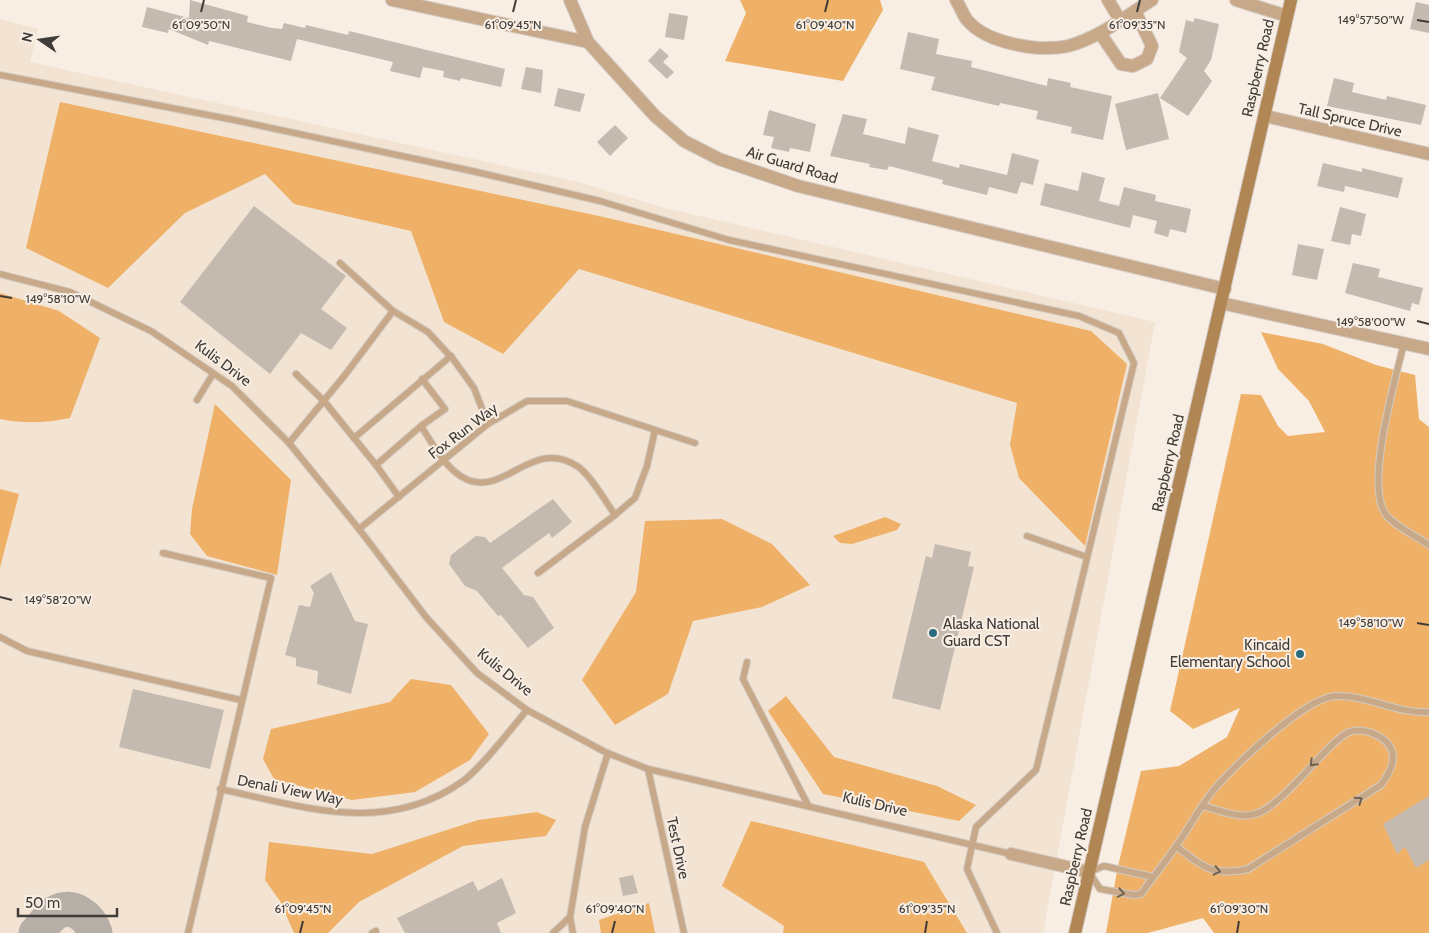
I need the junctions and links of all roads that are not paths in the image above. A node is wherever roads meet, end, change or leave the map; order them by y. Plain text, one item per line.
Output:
1 (392, 0) edge
2 (570, 0) edge
3 (956, 0) edge
4 (1108, 0) edge
5 (1152, 0) edge
6 (1236, 0) edge
7 (1291, 0) edge
8 (1135, 11) junction
9 (1287, 16) junction
10 (1120, 20) junction
11 (1100, 33) junction
12 (588, 42) junction
13 (0, 75) edge
14 (1265, 116) junction
15 (1429, 154) edge
16 (340, 263) dead end
17 (0, 274) edge
18 (1224, 289) junction
19 (1222, 303) junction
20 (393, 311) junction
21 (1404, 343) junction
22 (1429, 349) edge
23 (451, 356) junction
24 (213, 374) junction
25 (296, 374) dead end
26 (422, 379) junction
27 (197, 400) dead end
28 (324, 401) junction
29 (488, 424) junction
30 (421, 426) junction
31 (655, 430) junction
32 (354, 438) junction
33 (289, 443) junction
34 (695, 444) dead end
35 (444, 460) junction
36 (376, 465) junction
37 (399, 497) junction
38 (615, 515) junction
39 (360, 529) junction
40 (1027, 536) dead end
41 (1429, 545) edge
42 (163, 554) dead end
43 (1087, 557) junction
44 (538, 573) dead end
45 (0, 637) edge
46 (747, 662) dead end
47 (241, 700) junction
48 (527, 710) junction
49 (1429, 712) edge
50 (608, 753) junction
51 (648, 769) junction
52 (220, 789) junction
53 (808, 805) junction
54 (1203, 806) junction
55 (972, 844) junction
56 (1176, 846) junction
57 (1011, 854) joint
58 (1089, 872) junction
59 (1153, 877) junction
60 (570, 917) junction
61 (188, 933) edge
62 (553, 933) edge
63 (573, 933) edge
64 (684, 933) edge
65 (997, 933) edge
66 (1075, 933) edge

1 - 12 street
2 - 12 street, Air Guard Road
3 - 11 street
4 - 10 street
5 - 8 street
6 - 9 street
7 - 9 main road, Raspberry Road
8 - 10 street
8 - 11 street
9 - 14 main road, Raspberry Road
10 - 11 street
12 - 18 street, Air Guard Road
13 - 43 lane
14 - 15 street, Tall Spruce Drive
14 - 18 main road, Raspberry Road
16 - 20 lane
17 - 24 lane, Kulis Drive
18 - 19 main road, Raspberry Road
19 - 21 street
19 - 58 main road, Raspberry Road
20 - 23 lane
20 - 28 lane
21 - 22 street
21 - 41 lane
23 - 26 lane
23 - 29 lane
24 - 27 lane
24 - 33 lane, Kulis Drive
25 - 28 lane
26 - 30 lane
26 - 32 lane
28 - 32 lane
28 - 33 lane
29 - 31 lane, Fox Run Way
29 - 35 lane, Fox Run Way
30 - 35 lane
30 - 36 lane
31 - 34 lane, Fox Run Way
31 - 38 lane
32 - 36 lane
33 - 39 lane, Kulis Drive
35 - 37 lane, Fox Run Way
35 - 38 lane
36 - 37 lane
37 - 39 lane, Fox Run Way
38 - 44 lane
39 - 48 lane, Kulis Drive
40 - 43 lane
42 - 47 lane
43 - 55 lane
45 - 47 lane
46 - 53 lane
47 - 52 lane
48 - 50 lane, Kulis Drive
48 - 52 lane, Denali View Way
49 - 54 lane
50 - 51 lane, Kulis Drive
50 - 60 lane
51 - 53 lane, Kulis Drive
51 - 64 lane, Test Drive
52 - 61 lane
53 - 55 lane, Kulis Drive
54 - 56 lane
56 -> 54 lane
55 - 57 lane, Kulis Drive
55 - 65 lane
56 - 59 lane
57 - 58 street, Kulis Drive
58 - 59 lane
58 -> 59 lane
58 - 66 main road, Raspberry Road
60 - 62 lane
60 - 63 lane

